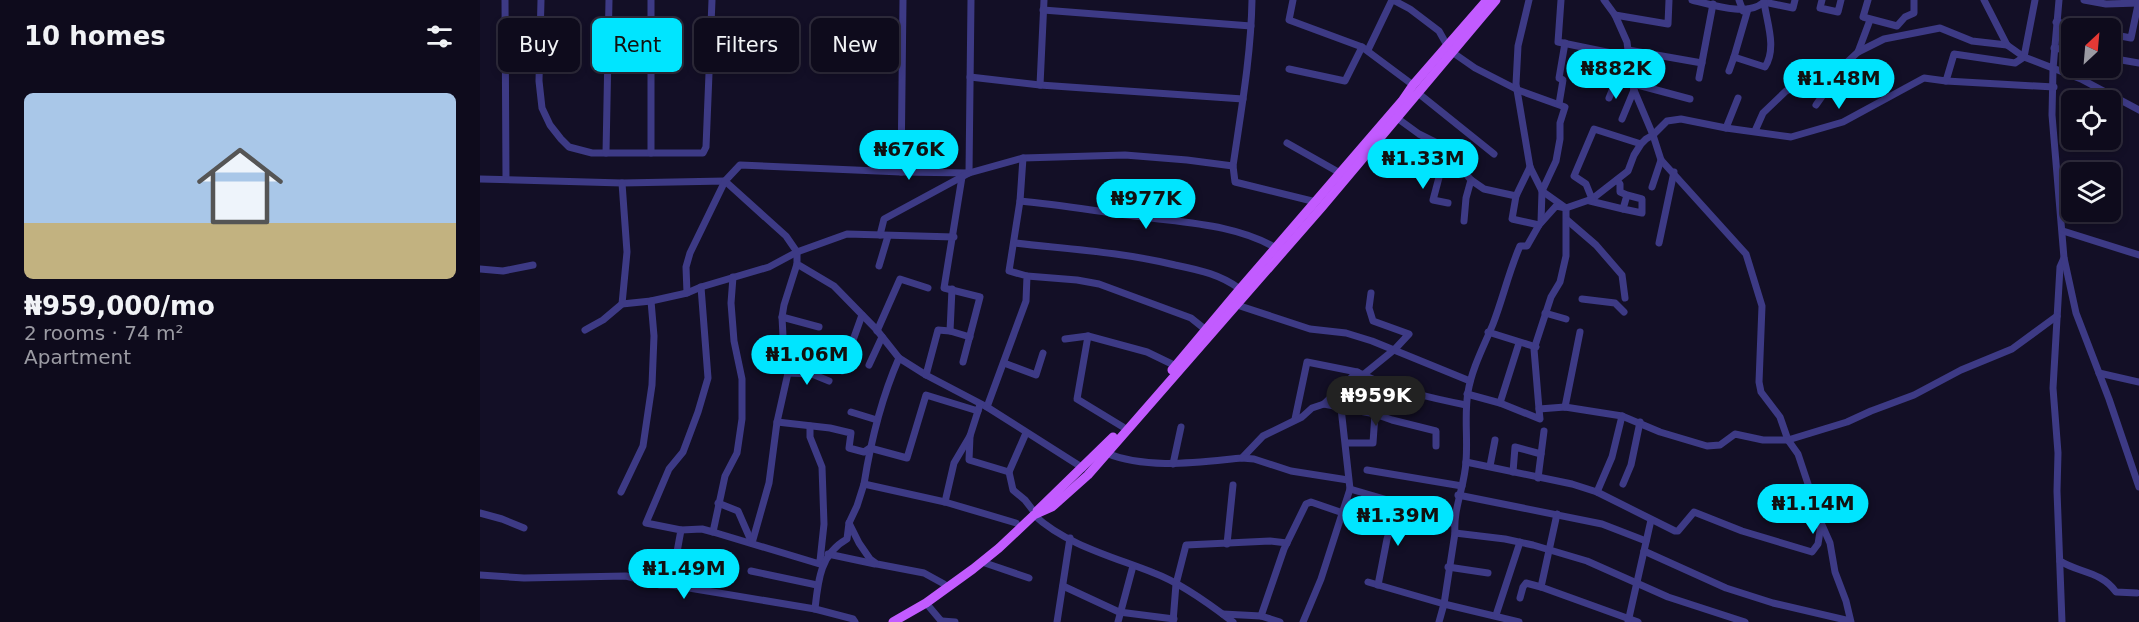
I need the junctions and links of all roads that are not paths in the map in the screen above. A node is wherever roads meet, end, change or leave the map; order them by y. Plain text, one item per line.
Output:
1 (505, 0) edge
2 (541, 0) edge
3 (609, 0) edge
4 (651, 0) edge
5 (712, 0) edge
6 (903, 0) edge
7 (971, 0) edge
8 (1044, 0) edge
9 (1252, 0) edge
10 (1293, 0) edge
11 (1393, 0) edge
12 (1488, 0) edge
13 (1496, 0) edge
14 (1529, 0) edge
15 (1562, 0) edge
16 (1604, 0) edge
17 (1615, 0) edge
18 (1669, 0) edge
19 (1692, 0) edge
20 (1739, 0) edge
21 (1795, 0) edge
22 (1822, 0) edge
23 (1841, 0) edge
24 (1868, 0) edge
25 (1914, 0) edge
26 (1984, 0) edge
27 (2035, 0) edge
28 (2060, 0) edge
29 (2084, 0) edge
30 (1708, 2) edge
31 (2139, 2) edge
32 (1761, 3) edge
33 (1043, 10) junction
34 (1745, 10) junction
35 (1614, 13) junction
36 (1870, 20) junction
37 (2056, 22) junction
38 (2061, 23) edge
39 (1251, 26) junction
40 (2121, 36) edge
41 (1565, 43) junction
42 (2007, 45) junction
43 (1365, 48) junction
44 (2054, 48) junction
45 (1450, 49) junction
46 (2061, 49) edge
47 (1858, 52) junction
48 (1627, 53) junction
49 (1734, 57) junction
50 (2024, 57) junction
51 (2121, 61) edge
52 (1702, 63) junction
53 (1844, 65) junction
54 (2139, 66) edge
55 (1289, 69) dead end
56 (2053, 69) junction
57 (1729, 71) dead end
58 (970, 77) junction
59 (1699, 78) dead end
60 (1946, 81) junction
61 (1040, 85) junction
62 (1634, 87) junction
63 (2054, 87) junction
64 (1416, 89) junction
65 (1518, 90) junction
66 (1609, 98) dead end
67 (1738, 98) dead end
68 (1243, 99) junction
69 (1690, 99) dead end
70 (1559, 104) junction
71 (1816, 105) dead end
72 (2139, 110) edge
73 (1397, 118) junction
74 (1622, 119) dead end
75 (1726, 128) junction
76 (1755, 131) junction
77 (1653, 135) junction
78 (1377, 136) junction
79 (1287, 143) dead end
80 (1641, 144) junction
81 (1446, 151) junction
82 (606, 153) junction
83 (651, 153) junction
84 (1494, 154) dead end
85 (1023, 158) junction
86 (1661, 160) junction
87 (1233, 166) junction
88 (1530, 167) junction
89 (901, 172) junction
90 (1674, 172) junction
91 (1340, 173) junction
92 (966, 175) junction
93 (480, 179) edge
94 (506, 179) junction
95 (1471, 180) junction
96 (1617, 180) junction
97 (725, 181) junction
98 (622, 183) junction
99 (1652, 187) dead end
100 (1542, 191) junction
101 (1627, 195) junction
102 (1516, 196) junction
103 (1591, 200) junction
104 (1020, 201) junction
105 (1316, 202) junction
106 (1448, 204) dead end
107 (1566, 208) junction
108 (1623, 209) junction
109 (1567, 219) junction
110 (1464, 221) dead end
111 (1540, 224) junction
112 (2063, 231) junction
113 (884, 236) junction
114 (954, 237) junction
115 (1015, 243) junction
116 (1659, 243) dead end
117 (1276, 248) junction
118 (797, 252) junction
119 (2139, 255) edge
120 (2064, 258) junction
121 (797, 264) junction
122 (533, 265) dead end
123 (879, 266) dead end
124 (480, 268) edge
125 (1027, 276) junction
126 (733, 277) junction
127 (701, 287) junction
128 (928, 288) dead end
129 (952, 289) junction
130 (1240, 289) junction
131 (1371, 292) dead end
132 (687, 293) junction
133 (1625, 298) dead end
134 (1582, 299) dead end
135 (651, 301) junction
136 (622, 304) junction
137 (1237, 305) junction
138 (1624, 312) dead end
139 (1545, 313) junction
140 (862, 315) junction
141 (2057, 316) junction
142 (782, 317) junction
143 (1566, 320) dead end
144 (819, 327) dead end
145 (585, 330) dead end
146 (1206, 330) junction
147 (950, 331) junction
148 (1488, 332) junction
149 (1580, 332) dead end
150 (879, 334) junction
151 (1088, 336) junction
152 (970, 337) junction
153 (1065, 339) dead end
154 (1519, 343) junction
155 (1536, 347) junction
156 (1395, 349) junction
157 (1043, 353) dead end
158 (899, 357) junction
159 (963, 362) dead end
160 (1004, 363) junction
161 (869, 365) dead end
162 (1176, 366) junction
163 (842, 371) dead end
164 (788, 373) junction
165 (2099, 373) junction
166 (1360, 374) junction
167 (926, 375) junction
168 (829, 381) dead end
169 (1470, 381) junction
170 (2139, 382) edge
171 (1467, 394) junction
172 (1500, 403) junction
173 (1324, 404) junction
174 (1466, 405) junction
175 (982, 407) junction
176 (1565, 407) junction
177 (1341, 408) junction
178 (1539, 409) junction
179 (851, 412) dead end
180 (1375, 414) junction
181 (1622, 416) junction
182 (1295, 419) junction
183 (877, 420) junction
184 (777, 422) junction
185 (1640, 422) junction
186 (810, 426) junction
187 (1123, 427) junction
188 (1180, 427) dead end
189 (1544, 430) dead end
190 (1026, 433) junction
191 (970, 436) junction
192 (1495, 440) dead end
193 (1788, 440) junction
194 (1346, 443) junction
195 (1436, 446) dead end
196 (870, 448) junction
197 (1106, 453) junction
198 (1541, 454) junction
199 (1242, 458) junction
200 (1466, 462) junction
201 (1173, 464) junction
202 (1490, 466) junction
203 (1083, 468) junction
204 (1367, 470) dead end
205 (1009, 472) junction
206 (1514, 472) junction
207 (1538, 478) junction
208 (1348, 480) junction
209 (864, 484) junction
210 (1623, 484) dead end
211 (1233, 485) dead end
212 (1462, 486) junction
213 (2139, 487) edge
214 (1350, 489) junction
215 (621, 492) dead end
216 (1597, 492) junction
217 (1458, 495) junction
218 (945, 502) junction
219 (718, 503) junction
220 (1398, 503) junction
221 (480, 513) edge
222 (1343, 513) junction
223 (1034, 514) junction
224 (1557, 514) junction
225 (1651, 520) junction
226 (849, 523) junction
227 (1016, 523) junction
228 (1454, 524) junction
229 (1821, 525) junction
230 (524, 528) dead end
231 (681, 530) junction
232 (713, 531) junction
233 (1455, 533) junction
234 (1070, 538) junction
235 (1646, 541) junction
236 (1520, 542) junction
237 (752, 543) junction
238 (1287, 543) junction
239 (1227, 544) junction
240 (1550, 550) junction
241 (1644, 551) junction
242 (828, 554) junction
243 (2060, 561) junction
244 (982, 562) junction
245 (877, 564) junction
246 (823, 565) junction
247 (1133, 566) junction
248 (1448, 567) junction
249 (751, 572) dead end
250 (1488, 573) dead end
251 (480, 575) edge
252 (1029, 578) dead end
253 (1368, 582) dead end
254 (944, 584) junction
255 (1176, 584) junction
256 (1637, 584) junction
257 (671, 585) junction
258 (818, 585) junction
259 (1378, 585) junction
260 (1063, 586) junction
261 (1541, 587) junction
262 (2137, 593) dead end
263 (1520, 598) dead end
264 (926, 603) junction
265 (1444, 604) junction
266 (815, 609) junction
267 (1119, 612) junction
268 (1223, 614) junction
269 (1496, 615) junction
270 (1261, 616) junction
271 (1629, 620) edge
272 (1174, 621) edge
273 (1851, 621) edge
274 (855, 622) edge
275 (884, 622) edge
276 (893, 622) edge
277 (942, 622) edge
278 (955, 622) edge
279 (1057, 622) edge
280 (1118, 622) edge
281 (1233, 622) edge
282 (1280, 622) edge
283 (1303, 622) edge
284 (1439, 622) edge
285 (1518, 622) edge
286 (1638, 622) edge
287 (1745, 622) edge
288 (2062, 622) edge

1 - 94 street
2 - 82 street
3 - 82 street
4 - 83 street
5 - 83 street
6 - 89 street
7 - 58 street
8 - 33 street
9 - 39 street
10 - 43 street
11 - 43 street
11 - 45 street
12 - 45 main road
13 - 45 main road
14 - 65 street
15 - 41 street
16 - 35 street
17 - 35 street
18 - 35 street
19 - 30 street
20 - 34 street
21 - 32 street
22 - 23 street
24 - 36 street
25 - 36 street
26 - 42 street
27 - 50 street
28 - 37 street
29 - 31 street
30 - 34 street
30 - 52 street
31 - 40 street
32 - 34 street
32 - 49 street
33 - 39 street
33 - 61 street
34 - 49 street
35 - 48 street
36 - 47 street
37 - 38 street
37 - 44 street
39 - 68 street
41 - 48 street
41 - 70 street
42 - 47 street
42 - 50 street
43 - 55 street
43 - 64 street
44 - 46 street
44 - 56 street
45 - 64 main road
45 - 65 street
47 - 53 street
48 - 52 street
48 - 62 street
48 - 66 street
49 - 57 street
50 - 56 street
50 - 60 street
51 - 54 street
52 - 59 street
53 - 71 street
53 - 76 street
56 - 63 street
56 - 72 street
58 - 61 street
58 - 92 street
60 - 63 street
60 - 76 street
61 - 68 street
62 - 69 street
62 - 74 street
62 - 77 street
63 - 112 street
64 - 73 main road
64 - 78 main road
64 - 84 street
65 - 70 street
65 - 88 street
67 - 75 street
68 - 87 street
70 - 100 street
73 - 78 main road
73 - 81 street
75 - 76 street
75 - 77 street
77 - 80 street
77 - 86 street
78 - 91 main road
78 - 137 main road
79 - 91 street
80 - 96 street
80 - 103 street
81 - 95 street
81 - 106 street
82 - 83 street
85 - 87 street
85 - 92 street
85 - 104 street
86 - 90 street
86 - 99 street
87 - 105 street
88 - 100 street
88 - 102 street
89 - 92 street
89 - 97 street
90 - 116 street
90 - 193 street
91 - 105 main road
92 - 113 street
92 - 114 street
93 - 94 street
94 - 98 street
95 - 102 street
95 - 110 street
96 - 101 street
96 - 103 street
97 - 98 street
97 - 118 street
97 - 132 street
98 - 136 street
100 - 107 street
100 - 111 street
101 - 108 street
101 - 108 street
102 - 111 street
103 - 107 street
103 - 108 street
104 - 115 street
104 - 117 street
105 - 117 main road
107 - 109 street
107 - 111 street
109 - 133 street
109 - 139 street
111 - 148 street
112 - 119 street
112 - 120 street
113 - 114 street
113 - 118 street
113 - 123 street
114 - 129 street
115 - 125 street
115 - 130 street
117 - 130 main road
118 - 121 street
118 - 126 street
120 - 141 street
120 - 165 street
121 - 140 street
121 - 142 street
122 - 124 street
125 - 146 street
125 - 160 street
126 - 127 street
126 - 219 street
127 - 132 street
127 - 231 street
128 - 150 street
129 - 147 street
129 - 152 street
130 - 146 main road
131 - 156 street
132 - 135 street
134 - 138 street
135 - 136 street
135 - 215 street
136 - 145 street
137 - 156 street
137 - 197 main road
139 - 143 street
139 - 155 street
140 - 150 street
140 - 163 street
141 - 193 street
141 - 243 street
142 - 144 street
142 - 164 street
146 - 162 main road
147 - 152 street
147 - 167 street
148 - 154 street
148 - 169 street
149 - 176 street
150 - 158 street
150 - 161 street
151 - 153 street
151 - 162 street
151 - 187 street
152 - 159 street
154 - 155 street
154 - 172 street
155 - 178 street
156 - 166 street
156 - 169 street
157 - 160 street
158 - 167 street
158 - 183 street
160 - 175 street
162 - 187 main road
164 - 168 street
164 - 184 street
165 - 170 street
165 - 213 street
166 - 173 street
166 - 174 street
166 - 182 street
167 - 175 street
169 - 171 street
171 - 172 street
171 - 174 street
172 - 178 street
173 - 177 street
173 - 182 street
174 - 200 street
175 - 190 street
175 - 191 street
175 - 196 street
176 - 178 street
176 - 181 street
177 - 180 street
177 - 194 street
179 - 183 street
180 - 194 street
180 - 195 street
181 - 185 street
181 - 216 street
182 - 199 street
183 - 196 street
184 - 186 street
184 - 237 street
185 - 193 street
185 - 210 street
186 - 196 street
186 - 246 street
187 - 203 main road
188 - 201 street
189 - 198 street
190 - 203 street
190 - 205 street
191 - 205 street
191 - 218 street
192 - 202 street
193 - 229 street
194 - 208 street
196 - 209 street
197 - 201 street
197 - 223 main road
198 - 206 street
198 - 207 street
199 - 201 street
199 - 208 street
200 - 202 street
200 - 212 street
202 - 206 street
203 - 223 main road
204 - 212 street
205 - 223 street
206 - 207 street
207 - 216 street
208 - 214 street
209 - 218 street
209 - 226 street
211 - 239 street
212 - 217 street
214 - 220 street
214 - 222 street
216 - 225 street
217 - 224 street
217 - 228 street
218 - 227 street
219 - 232 street
219 - 237 street
220 - 228 street
220 - 259 street
221 - 230 street
222 - 238 street
222 - 283 street
223 - 227 main road
223 - 234 street
223 - 244 main road
224 - 235 street
224 - 240 street
225 - 229 street
225 - 235 street
226 - 242 street
226 - 245 street
227 - 254 main road
228 - 233 street
229 - 273 street
231 - 232 street
231 - 257 street
232 - 237 street
233 - 236 street
233 - 248 street
234 - 247 street
234 - 260 street
235 - 241 street
236 - 240 street
236 - 269 street
237 - 246 street
238 - 239 street
238 - 270 street
239 - 255 street
240 - 256 street
240 - 261 street
241 - 256 street
241 - 273 street
242 - 245 street
242 - 246 street
243 - 262 street
243 - 288 street
244 - 252 street
244 - 264 main road
245 - 254 street
246 - 258 street
247 - 255 street
247 - 267 street
248 - 250 street
248 - 265 street
249 - 258 street
251 - 257 street
253 - 259 street
254 - 275 main road
255 - 268 street
255 - 272 street
256 - 271 street
256 - 287 street
257 - 266 street
258 - 266 street
259 - 265 street
260 - 267 street
260 - 279 street
261 - 263 street
261 - 271 street
264 - 276 main road
264 - 277 street
265 - 269 street
265 - 284 street
266 - 274 street
267 - 272 street
267 - 280 street
268 - 270 street
268 - 281 street
269 - 285 street
270 - 282 street
271 - 286 street
277 - 278 street

